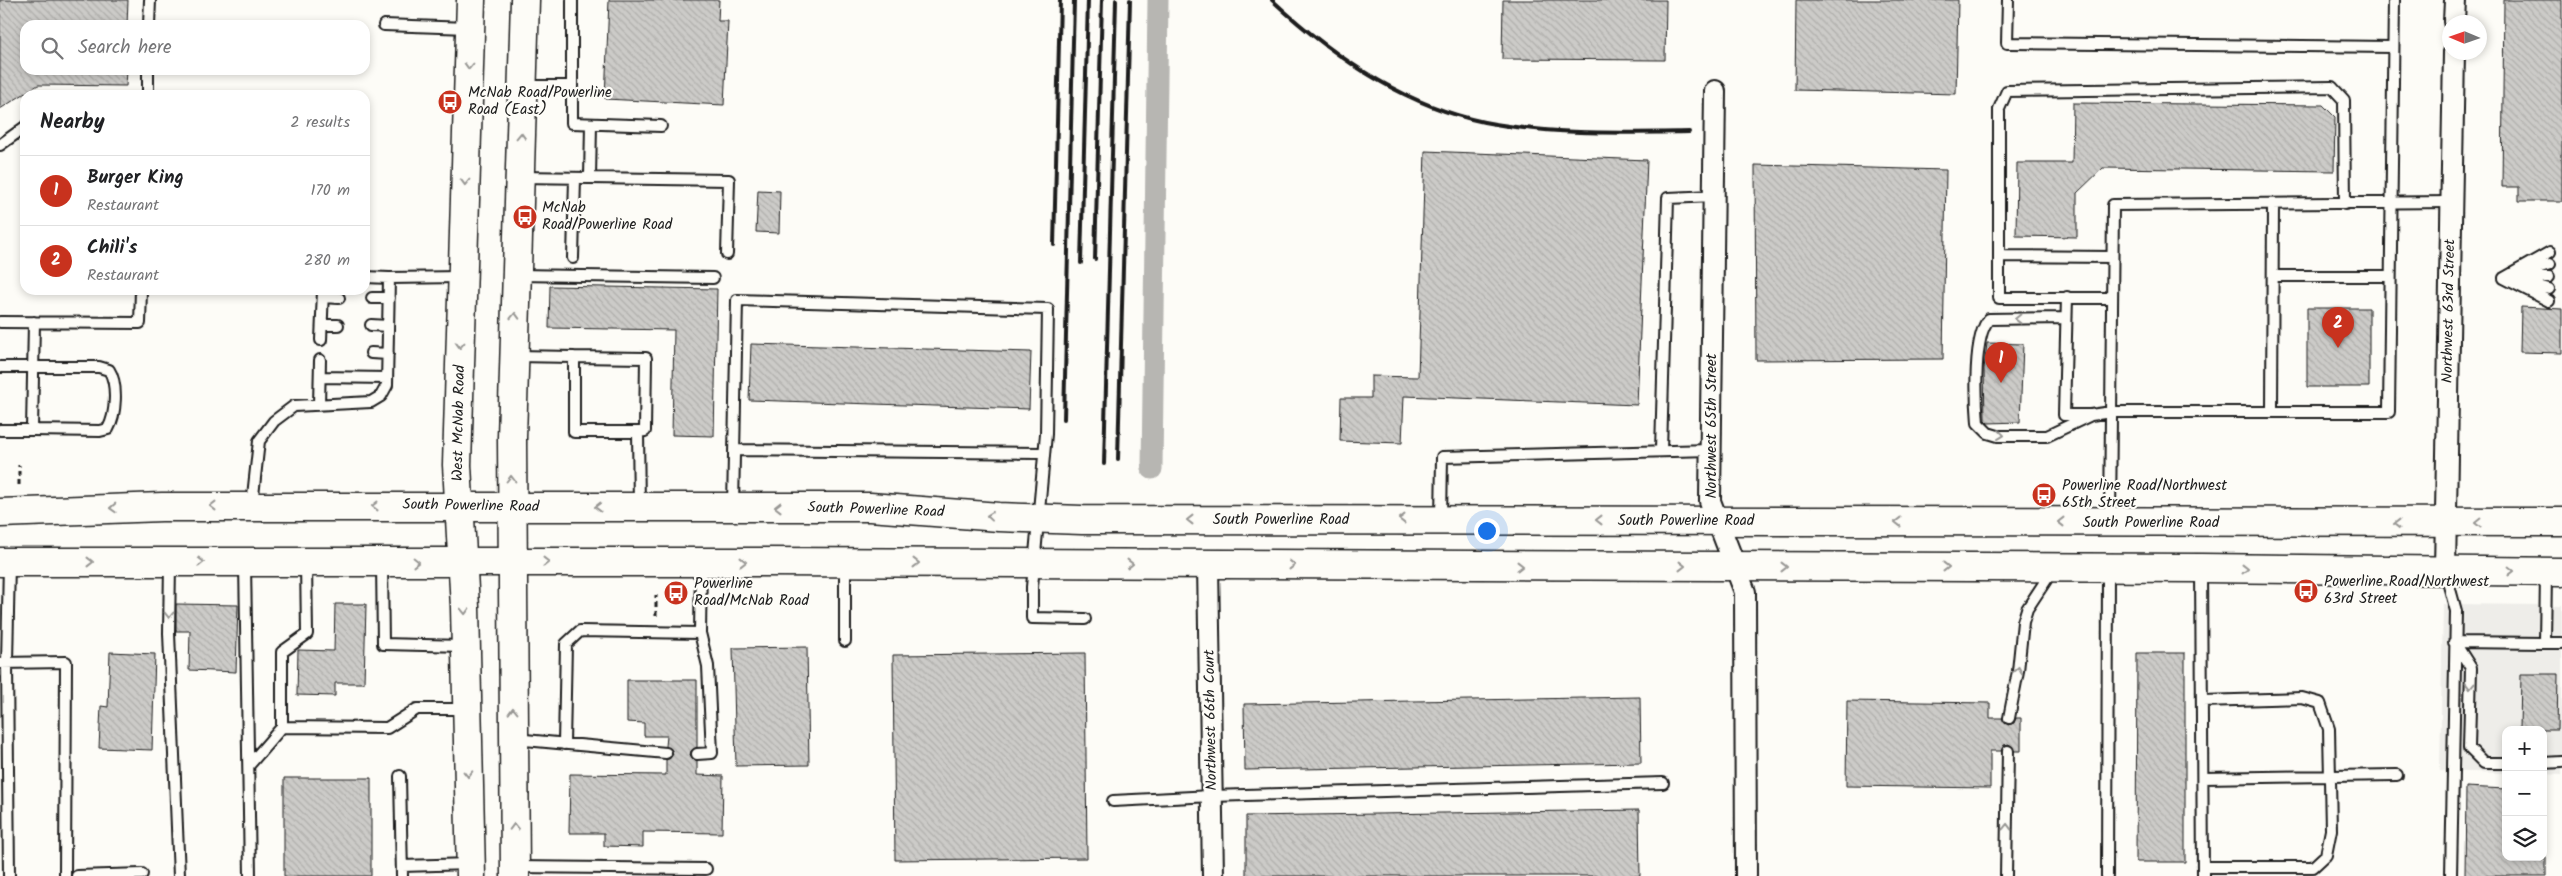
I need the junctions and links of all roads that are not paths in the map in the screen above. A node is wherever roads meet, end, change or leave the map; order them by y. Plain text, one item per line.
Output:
1 (150, 0) edge
2 (471, 0) edge
3 (525, 0) edge
4 (572, 0) edge
5 (2008, 0) edge
6 (2394, 0) edge
7 (2454, 0) edge
8 (2454, 15) edge
9 (149, 20) edge
10 (384, 25) dead end
11 (470, 28) junction
12 (2393, 47) junction
13 (2454, 60) edge
14 (148, 75) edge
15 (522, 86) junction
16 (572, 86) junction
17 (148, 90) edge
18 (1715, 91) dead end
19 (591, 124) junction
20 (661, 126) dead end
21 (20, 131) edge
22 (0, 145) edge
23 (519, 177) junction
24 (575, 178) junction
25 (590, 178) junction
26 (1714, 196) junction
27 (2452, 202) junction
28 (2391, 203) junction
29 (2273, 204) junction
30 (2345, 204) junction
31 (2550, 252) dead end
32 (727, 254) dead end
33 (1999, 256) junction
34 (2112, 257) junction
35 (573, 258) dead end
36 (2550, 264) dead end
37 (516, 275) junction
38 (2273, 276) junction
39 (2390, 276) junction
40 (370, 277) edge
41 (462, 277) junction
42 (2549, 277) dead end
43 (389, 278) junction
44 (713, 278) dead end
45 (2504, 278) junction
46 (2549, 289) dead end
47 (141, 295) edge
48 (323, 295) edge
49 (327, 295) edge
50 (2067, 297) junction
51 (338, 298) dead end
52 (372, 298) dead end
53 (389, 298) junction
54 (2112, 298) junction
55 (2549, 301) dead end
56 (2066, 318) junction
57 (0, 322) edge
58 (34, 322) junction
59 (322, 325) junction
60 (338, 325) dead end
61 (371, 325) dead end
62 (388, 326) junction
63 (321, 340) dead end
64 (371, 353) dead end
65 (388, 354) junction
66 (514, 356) junction
67 (574, 357) junction
68 (320, 360) dead end
69 (34, 366) junction
70 (0, 368) edge
71 (320, 377) junction
72 (387, 378) junction
73 (319, 405) junction
74 (2111, 412) junction
75 (2272, 412) junction
76 (2090, 415) junction
77 (0, 430) edge
78 (32, 430) junction
79 (638, 432) junction
80 (734, 450) junction
81 (1711, 450) junction
82 (1661, 451) junction
83 (1044, 453) junction
84 (252, 506) junction
85 (459, 506) junction
86 (512, 506) junction
87 (639, 507) junction
88 (733, 507) junction
89 (0, 513) edge
90 (1038, 519) junction
91 (1441, 520) junction
92 (1718, 521) junction
93 (2110, 522) junction
94 (2562, 522) edge
95 (2446, 524) junction
96 (306, 560) junction
97 (5, 562) edge
98 (170, 562) junction
99 (245, 562) junction
100 (382, 562) junction
101 (512, 562) junction
102 (701, 562) junction
103 (844, 562) junction
104 (462, 563) junction
105 (1034, 563) junction
106 (1208, 564) junction
107 (1735, 566) junction
108 (2055, 568) junction
109 (2108, 568) junction
110 (2201, 568) junction
111 (2445, 570) junction
112 (2554, 572) edge
113 (1085, 619) dead end
114 (700, 633) junction
115 (845, 641) dead end
116 (2454, 642) junction
117 (2545, 643) junction
118 (2562, 643) edge
119 (466, 646) junction
120 (4, 663) edge
121 (2202, 701) junction
122 (467, 709) junction
123 (2009, 718) dead end
124 (282, 727) junction
125 (513, 739) junction
126 (564, 744) junction
127 (2008, 750) dead end
128 (666, 753) dead end
129 (697, 754) dead end
130 (2547, 762) edge
131 (2562, 762) edge
132 (2502, 763) edge
133 (250, 764) junction
134 (2397, 775) dead end
135 (400, 776) dead end
136 (2330, 776) junction
137 (2202, 778) junction
138 (1663, 783) dead end
139 (1212, 796) junction
140 (1113, 801) dead end
141 (706, 869) dead end
142 (470, 870) edge
143 (402, 871) edge
144 (514, 871) edge
145 (2203, 871) edge
146 (2278, 871) edge
147 (142, 874) dead end
148 (9, 876) edge
149 (65, 876) edge
150 (77, 876) edge
151 (179, 876) edge
152 (250, 876) edge
153 (1213, 876) edge
154 (1746, 876) edge
155 (2006, 876) edge
156 (2107, 876) edge
157 (2451, 876) edge

1 - 9 lane
2 - 11 main road, West McNab Road
3 - 15 main road
4 - 16 lane
5 - 12 lane
6 - 12 lane
7 - 8 street
10 - 11 lane
11 -> 41 main road, West McNab Road
12 - 28 lane
13 - 27 street, Northwest 63rd Street
14 - 17 lane
15 - 16 lane
23 -> 15 main road
16 - 19 lane
18 - 26 street, Northwest 65th Street
19 - 20 lane
19 - 25 lane
21 - 22 lane
23 - 24 lane
23 - 37 main road
24 - 25 lane
24 - 35 lane
25 - 32 lane
26 - 81 street, Northwest 65th Street
26 - 82 lane
27 - 28 lane
27 - 95 street, Northwest 63rd Street
28 - 30 lane
28 - 39 lane
29 - 30 lane
29 - 34 lane
29 - 38 lane
30 - 33 lane
31 - 45 lane
33 - 34 lane
33 - 50 lane
34 - 54 lane
36 - 45 lane
37 - 44 lane
66 -> 37 main road
38 - 39 lane
38 - 75 lane
39 - 75 lane
40 - 43 lane
41 - 43 lane
41 -> 85 main road, West McNab Road
42 - 45 lane
43 - 53 lane
45 - 46 lane
45 - 55 lane
47 - 58 lane
48 - 59 lane
49 - 51 lane
50 - 54 lane
50 - 56 lane
52 - 53 lane
53 - 62 lane
54 - 74 lane
56 - 76 lane
56 -> 76 lane
57 - 58 lane
58 - 69 lane
59 - 60 lane
59 - 63 lane
61 - 62 lane
62 - 65 lane
64 - 65 lane
65 - 72 lane
66 - 67 lane
86 -> 66 main road
67 - 79 lane
67 - 79 lane
68 - 71 lane
69 - 70 lane
69 - 78 lane
69 - 78 lane
71 - 72 lane
71 - 73 lane
72 - 73 lane
73 - 84 lane
74 - 75 lane
74 - 76 lane
74 - 93 lane
77 - 78 lane
79 - 87 lane
80 - 83 lane
80 - 83 lane
80 - 88 lane
81 - 82 lane
81 - 92 street, Northwest 65th Street
82 - 91 lane
83 - 90 lane
85 -> 84 main road, South Powerline Road
84 -> 89 main road, South Powerline Road
85 - 86 main road, South Powerline Road
85 - 104 main road, West McNab Road
87 -> 86 main road, South Powerline Road
86 - 101 main road
87 - 88 main road, South Powerline Road
90 -> 88 main road, South Powerline Road
91 -> 90 main road, South Powerline Road
90 - 105 lane
92 -> 91 main road, South Powerline Road
93 -> 92 main road, South Powerline Road
92 - 107 street, Northwest 65th Street
95 -> 93 main road, South Powerline Road
94 -> 95 main road, South Powerline Road
95 - 111 street, Northwest 63rd Street
96 - 99 main road
96 - 100 main road
96 - 124 lane
97 -> 98 main road
97 - 120 lane
98 -> 99 main road
98 -> 151 lane
99 - 133 lane
100 -> 104 main road
100 - 119 lane
101 -> 102 main road
101 - 104 main road
125 -> 101 main road
102 -> 103 main road
102 - 114 lane
103 -> 105 main road
103 - 115 lane
104 -> 119 main road, West McNab Road
105 -> 106 main road
105 - 113 lane
106 -> 107 main road
106 - 139 street, Northwest 66th Court
107 -> 108 main road
107 - 154 street, Northwest 65th Street
108 - 109 main road
123 -> 108 lane
109 - 110 main road
109 - 156 lane
110 -> 111 main road
110 - 121 lane
111 -> 112 main road
111 - 116 lane
112 - 117 lane
114 - 126 lane
114 - 129 lane
116 - 117 lane
116 -> 132 lane
116 - 157 lane
117 - 118 lane
119 - 122 main road, West McNab Road
120 - 148 lane
120 - 149 lane
121 - 136 lane
121 - 137 lane
122 - 124 lane
122 -> 142 main road, West McNab Road
124 - 133 lane
125 - 126 lane
144 -> 125 main road
126 - 128 lane
155 -> 127 lane
130 - 131 lane
133 - 152 lane
134 - 136 lane
135 - 143 lane
136 - 137 lane
136 - 146 lane
137 - 145 lane
138 - 139 lane
139 - 140 lane
139 - 153 street, Northwest 66th Court
141 - 144 lane
142 - 143 lane
145 - 146 lane
147 - 150 lane

